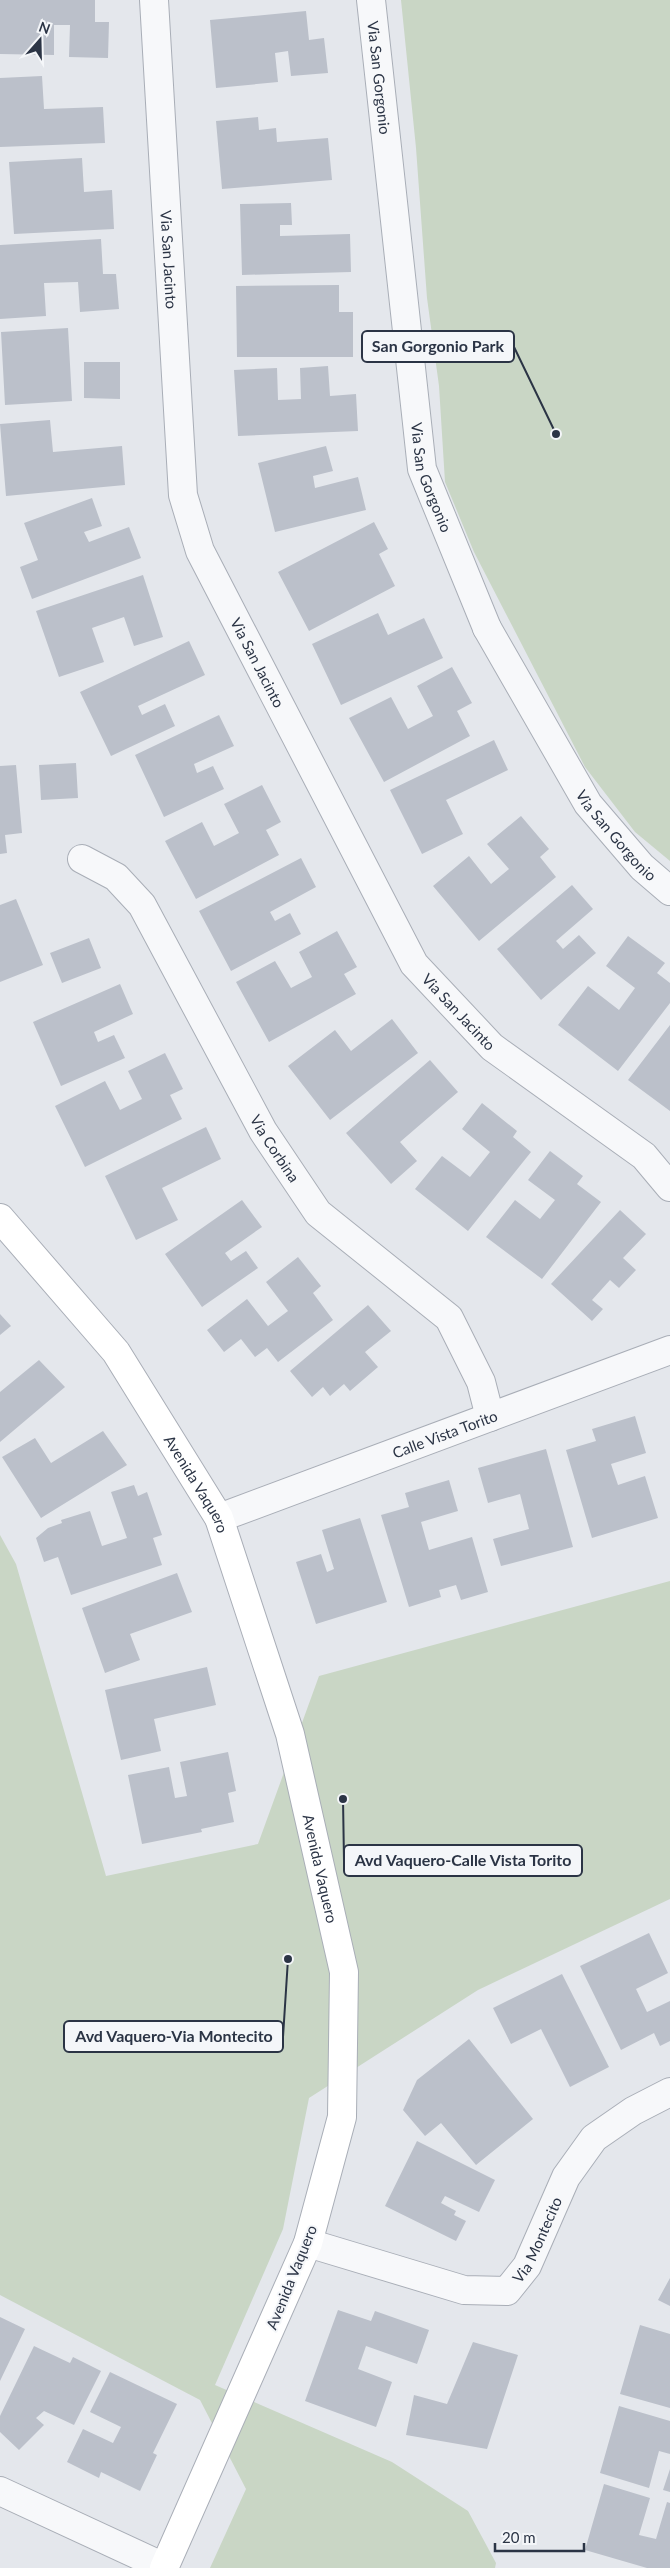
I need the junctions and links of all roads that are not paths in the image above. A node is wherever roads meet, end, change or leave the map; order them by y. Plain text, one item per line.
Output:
1 (154, 0) edge
2 (370, 0) edge
3 (82, 859) dead end
4 (670, 891) edge
5 (670, 1187) edge
6 (0, 1218) edge
7 (670, 1350) edge
8 (490, 1417) junction
9 (220, 1518) junction
10 (670, 2092) edge
11 (308, 2243) junction
12 (0, 2491) edge
13 (164, 2568) edge

1 - 5 street, Via San Jacinto
2 - 4 street, Via San Gorgonio
3 - 8 street, Via Corbina
6 - 9 main road, Avenida Vaquero
7 - 8 street, Calle Vista Torito
8 - 9 street, Calle Vista Torito
9 - 11 main road, Avenida Vaquero
10 - 11 street, Via Montecito
11 - 13 main road, Avenida Vaquero
12 - 13 street

